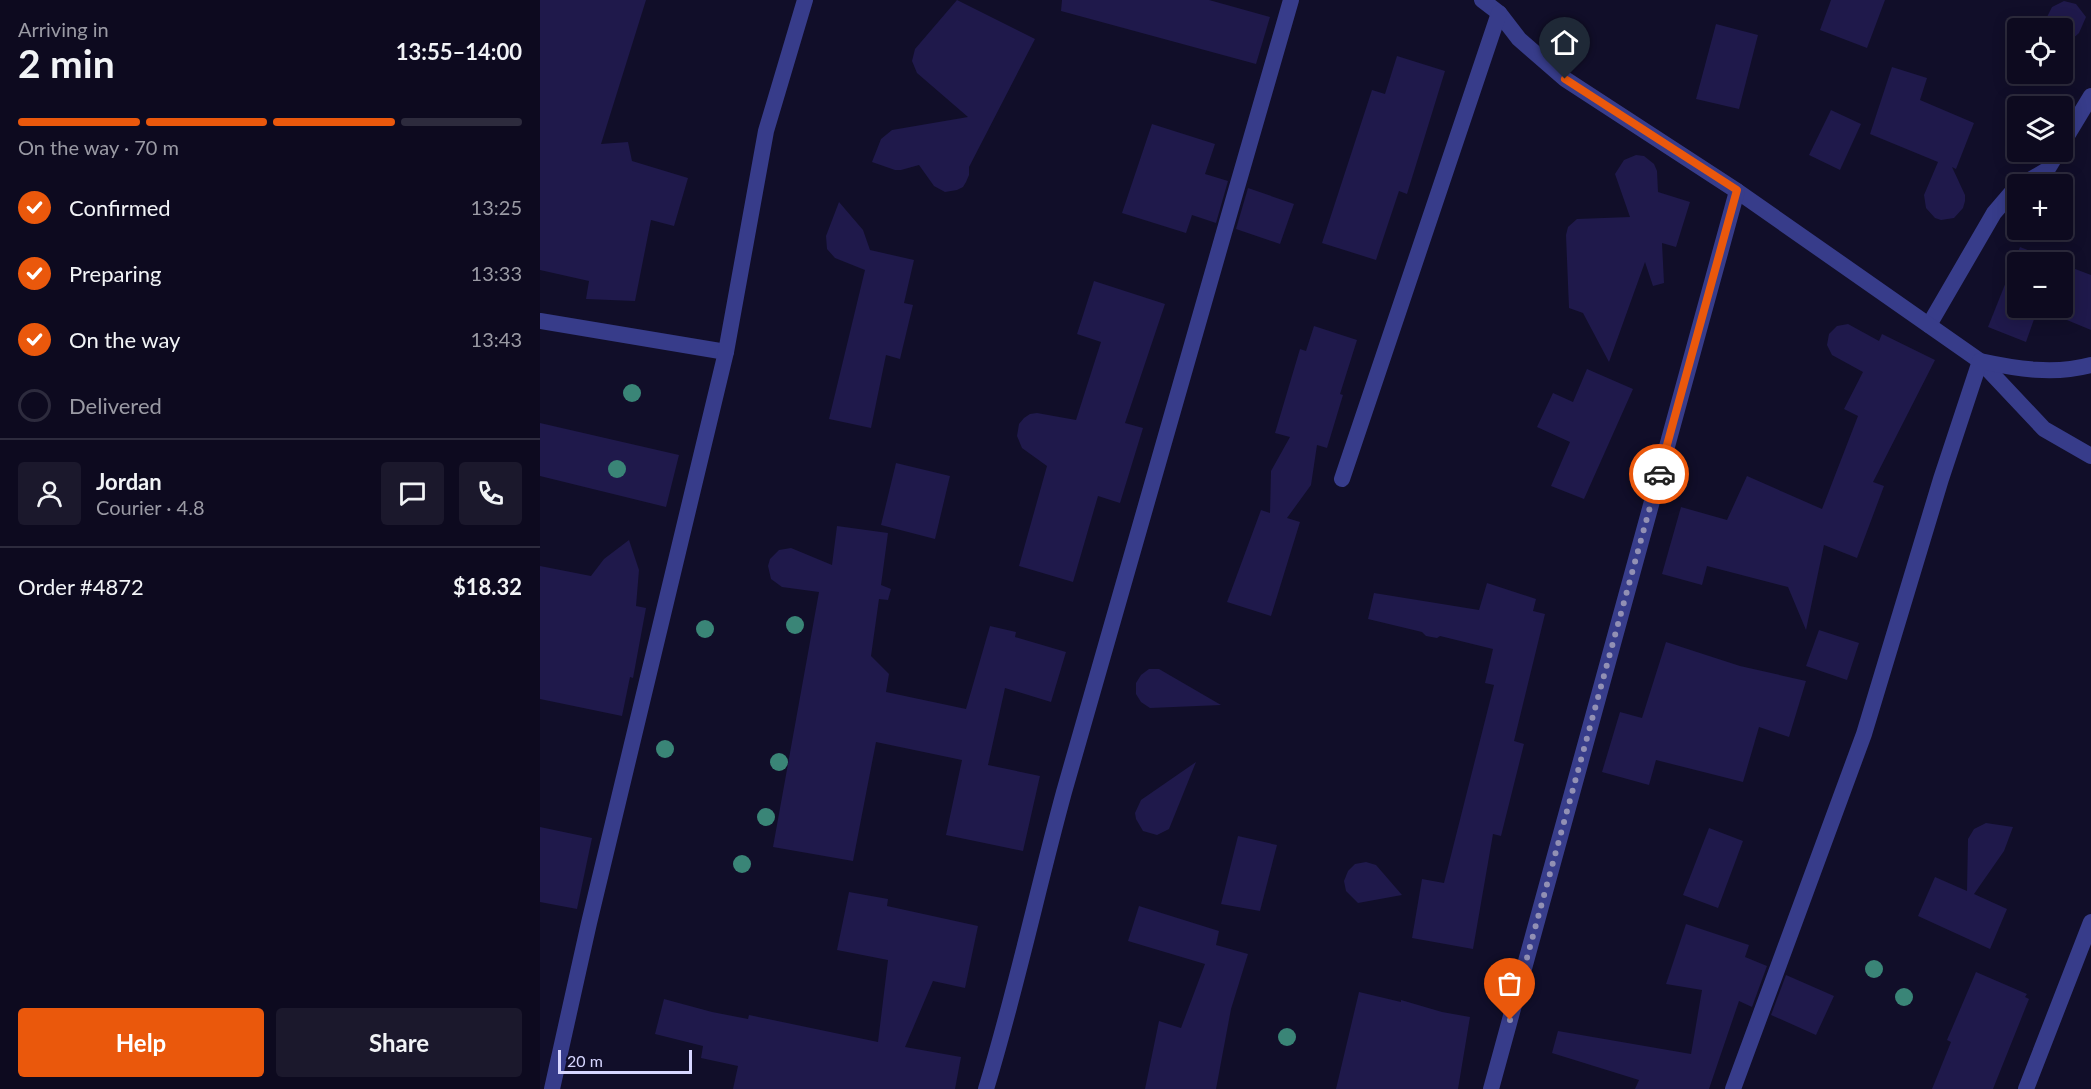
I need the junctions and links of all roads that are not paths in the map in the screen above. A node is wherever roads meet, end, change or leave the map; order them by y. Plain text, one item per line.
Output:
1 (805, 0) edge
2 (1291, 0) edge
3 (1482, 0) edge
4 (1499, 13) junction
5 (2091, 96) edge
6 (2073, 126) edge
7 (2052, 162) edge
8 (2040, 174) edge
9 (1737, 190) junction
10 (2007, 198) edge
11 (540, 321) edge
12 (1929, 325) junction
13 (726, 352) junction
14 (1980, 361) junction
15 (2091, 365) edge
16 (2091, 456) edge
17 (1342, 479) dead end
18 (2091, 922) edge
19 (552, 1089) edge
20 (986, 1089) edge
21 (1491, 1089) edge
22 (1733, 1089) edge
23 (2026, 1089) edge

1 - 13 street
2 - 20 street
3 - 4 street
4 - 9 street
4 - 17 street
5 - 6 street
7 - 8 street
9 - 12 street
9 - 21 street
10 - 12 street
11 - 13 street
12 - 14 street
13 - 19 street
14 - 15 street
14 - 16 street
14 - 22 street
18 - 23 street

